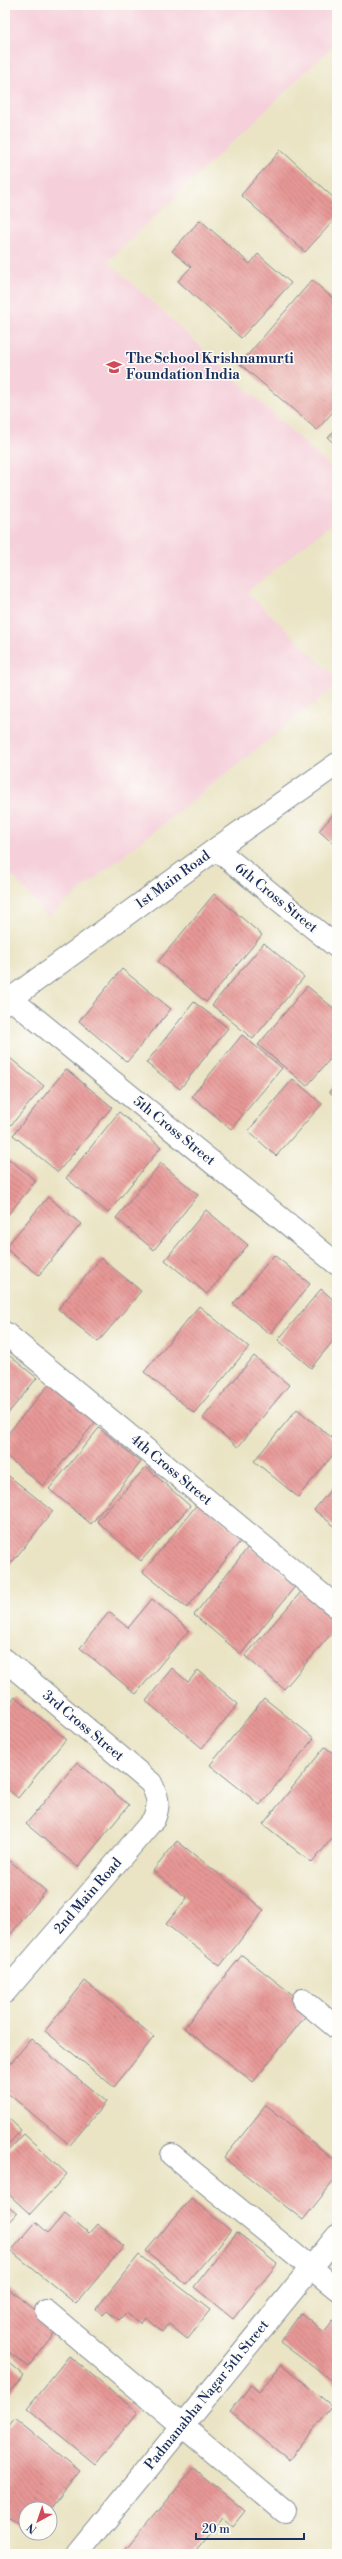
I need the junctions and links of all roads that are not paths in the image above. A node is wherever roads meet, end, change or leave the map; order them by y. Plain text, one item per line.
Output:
1 (337, 764) edge
2 (216, 849) junction
3 (337, 946) edge
4 (8, 1000) edge
5 (337, 1264) edge
6 (5, 1333) edge
7 (337, 1607) edge
8 (5, 1660) edge
9 (158, 1795) joint
10 (5, 1992) edge
11 (303, 2000) dead end
12 (337, 2028) edge
13 (172, 2155) dead end
14 (337, 2236) edge
15 (311, 2267) junction
16 (337, 2289) edge
17 (46, 2312) dead end
18 (183, 2426) junction
19 (285, 2512) dead end
20 (78, 2554) edge

1 - 2 street, 1st Main Road
2 - 3 street, 6th Cross Street
2 - 4 street, 1st Main Road
4 - 5 street, 5th Cross Street
6 - 7 street, 4th Cross Street
8 - 9 street, 3rd Cross Street
9 - 10 street, 2nd Main Road
11 - 12 street
13 - 15 street
14 - 15 street, Padmanabha Nagar 5th Street
15 - 16 street
15 - 18 street, Padmanabha Nagar 5th Street
17 - 18 street
18 - 19 street
18 - 20 street, Padmanabha Nagar 5th Street

